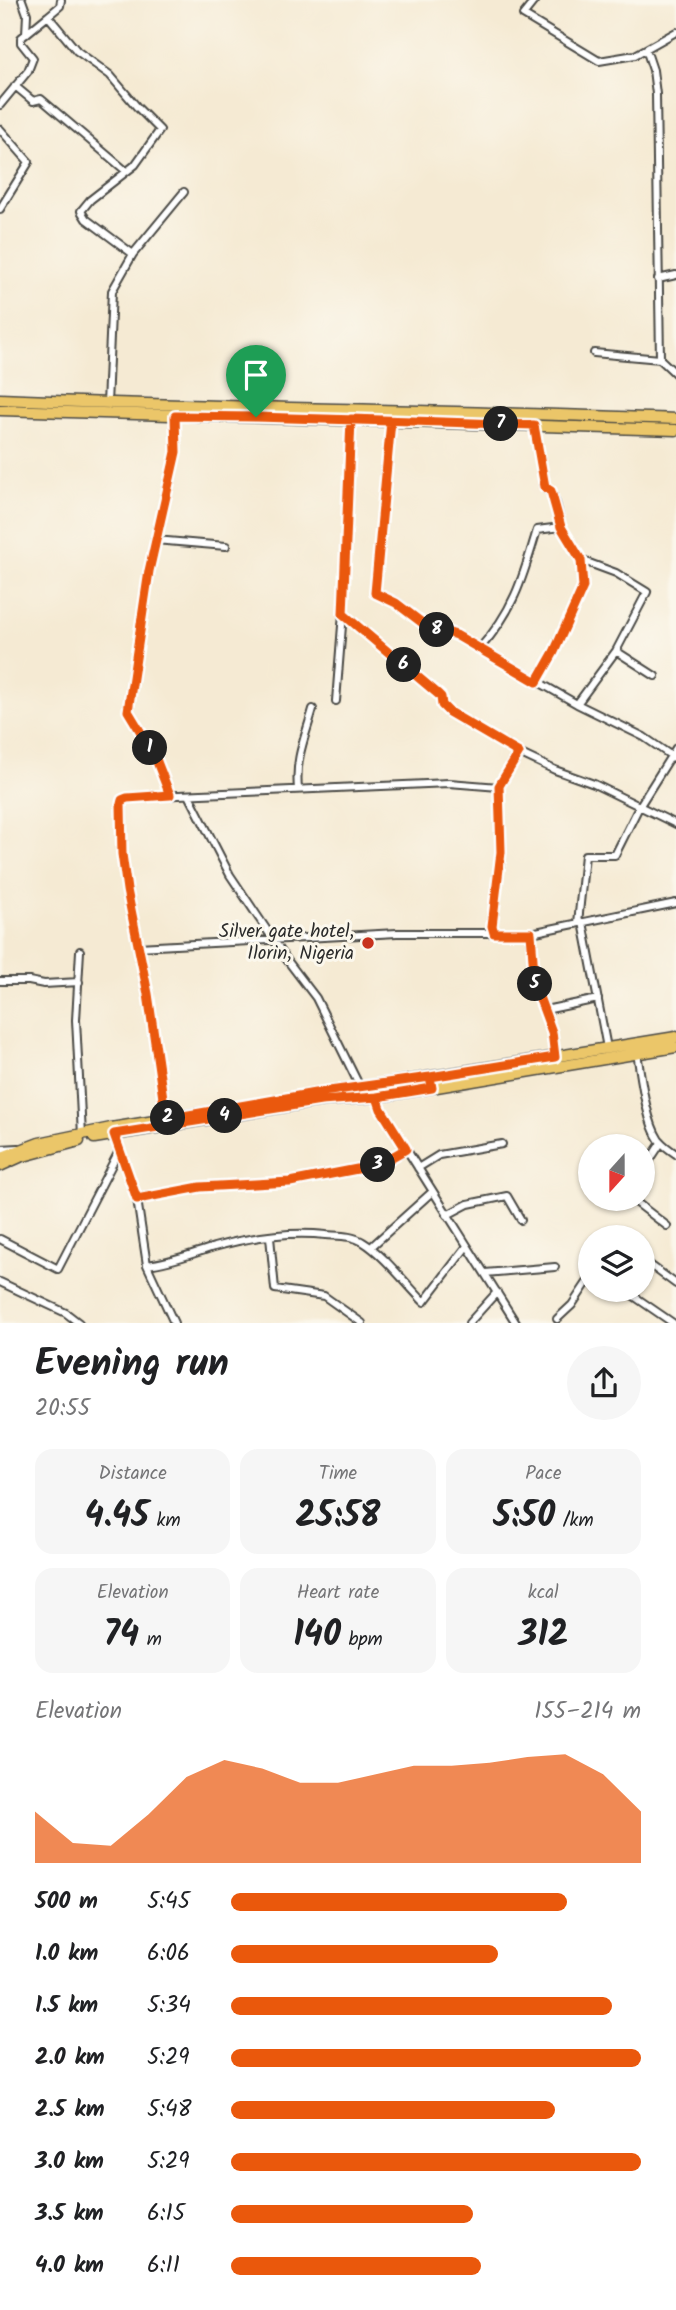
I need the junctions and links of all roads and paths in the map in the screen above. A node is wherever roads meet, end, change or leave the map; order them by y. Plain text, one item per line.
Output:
1 (22, 0) edge
2 (61, 0) edge
3 (535, 0) edge
4 (48, 16) junction
5 (676, 32) edge
6 (26, 34) junction
7 (646, 49) junction
8 (15, 86) junction
9 (0, 105) edge
10 (0, 128) edge
11 (126, 171) junction
12 (184, 192) dead end
13 (0, 209) edge
14 (132, 254) junction
15 (676, 275) edge
16 (659, 279) junction
17 (594, 353) dead end
18 (660, 359) junction
19 (676, 374) edge
20 (0, 399) edge
21 (107, 404) junction
22 (0, 410) edge
23 (175, 416) junction
24 (351, 419) junction
25 (676, 419) edge
26 (391, 421) junction
27 (534, 425) junction
28 (676, 429) edge
29 (561, 527) junction
30 (155, 540) junction
31 (226, 546) dead end
32 (581, 560) junction
33 (343, 614) junction
34 (480, 648) junction
35 (616, 651) junction
36 (655, 676) dead end
37 (537, 682) junction
38 (336, 701) dead end
39 (577, 704) junction
40 (313, 709) dead end
41 (676, 748) edge
42 (519, 753) junction
43 (673, 757) edge
44 (499, 786) junction
45 (298, 789) junction
46 (170, 795) junction
47 (189, 795) junction
48 (639, 807) junction
49 (676, 824) edge
50 (676, 903) edge
51 (581, 923) junction
52 (492, 926) junction
53 (494, 933) junction
54 (531, 933) junction
55 (478, 934) junction
56 (273, 939) junction
57 (138, 947) junction
58 (80, 951) dead end
59 (0, 981) edge
60 (79, 982) junction
61 (598, 999) junction
62 (545, 1010) junction
63 (676, 1037) edge
64 (652, 1046) junction
65 (676, 1047) edge
66 (607, 1048) junction
67 (637, 1053) junction
68 (555, 1057) junction
69 (431, 1083) junction
70 (360, 1087) junction
71 (377, 1097) junction
72 (166, 1119) junction
73 (114, 1134) junction
74 (82, 1135) junction
75 (661, 1143) junction
76 (502, 1144) dead end
77 (24, 1147) junction
78 (0, 1149) edge
79 (120, 1149) junction
80 (406, 1149) junction
81 (655, 1152) edge
82 (676, 1154) edge
83 (0, 1158) edge
84 (0, 1167) edge
85 (418, 1168) junction
86 (432, 1192) junction
87 (137, 1199) junction
88 (648, 1211) edge
89 (447, 1215) junction
90 (521, 1220) dead end
91 (667, 1226) dead end
92 (270, 1237) junction
93 (0, 1238) edge
94 (467, 1246) junction
95 (371, 1247) junction
96 (147, 1265) junction
97 (555, 1267) dead end
98 (655, 1269) edge
99 (485, 1273) junction
100 (0, 1282) edge
101 (676, 1284) edge
102 (497, 1292) junction
103 (578, 1295) edge
104 (642, 1302) edge
105 (558, 1322) edge
106 (79, 1323) edge
107 (174, 1323) edge
108 (362, 1323) edge
109 (469, 1323) edge
110 (516, 1323) edge
111 (673, 1323) edge

1 - 6 street
2 - 4 street
3 - 7 street
4 - 6 street
4 - 11 street
5 - 7 street
6 - 8 street
7 - 16 street
8 - 9 street
8 - 11 street
10 - 13 street
11 - 14 street
12 - 14 street
14 - 21 street
15 - 16 street
16 - 18 street
17 - 18 street
18 - 19 street
20 - 21 main road
21 - 25 main road
22 - 23 main road
23 - 24 main road
23 - 30 street
24 - 26 main road
24 - 33 street
26 - 27 main road
26 - 34 street
27 - 28 main road
27 - 29 street
29 - 32 street
29 - 34 street
30 - 31 street
30 - 46 street
32 - 35 street
32 - 37 street
33 - 38 street
33 - 42 street
34 - 37 street
35 - 36 street
35 - 39 street
37 - 39 street
39 - 43 street
40 - 45 street
41 - 43 street
42 - 44 street
42 - 48 street
43 - 48 street
44 - 45 street
44 - 52 street
45 - 47 street
46 - 47 street
46 - 57 street
47 - 56 street
48 - 49 street
48 - 51 street
50 - 51 street
51 - 54 street
51 - 61 street
52 - 53 street
52 - 55 street
53 - 54 street
53 - 55 street
54 - 62 street
55 - 56 street
56 - 57 street
56 - 70 street
57 - 72 street
58 - 60 street
59 - 60 street
60 - 74 street
61 - 62 street
61 - 66 street
62 - 68 street
63 - 64 main road
64 - 65 main road
64 - 66 main road
64 - 67 main road
66 - 68 main road
67 - 69 main road
67 - 75 street
68 - 69 main road
69 - 70 main road
69 - 71 main road
70 - 72 main road
71 - 73 main road
71 - 80 street
72 - 74 main road
73 - 79 street
73 - 84 main road
74 - 77 main road
75 - 81 street
75 - 82 street
76 - 85 street
77 - 78 street
77 - 83 main road
79 - 87 street
79 - 93 street
80 - 85 street
80 - 87 street
85 - 86 street
86 - 89 street
86 - 95 street
87 - 96 street
88 - 91 street
89 - 90 street
89 - 94 street
92 - 95 street
92 - 96 street
92 - 108 street
94 - 95 street
94 - 99 street
96 - 107 street
97 - 99 street
98 - 101 street
99 - 102 street
100 - 106 street
102 - 109 street
102 - 110 street
103 - 105 street
104 - 111 street

